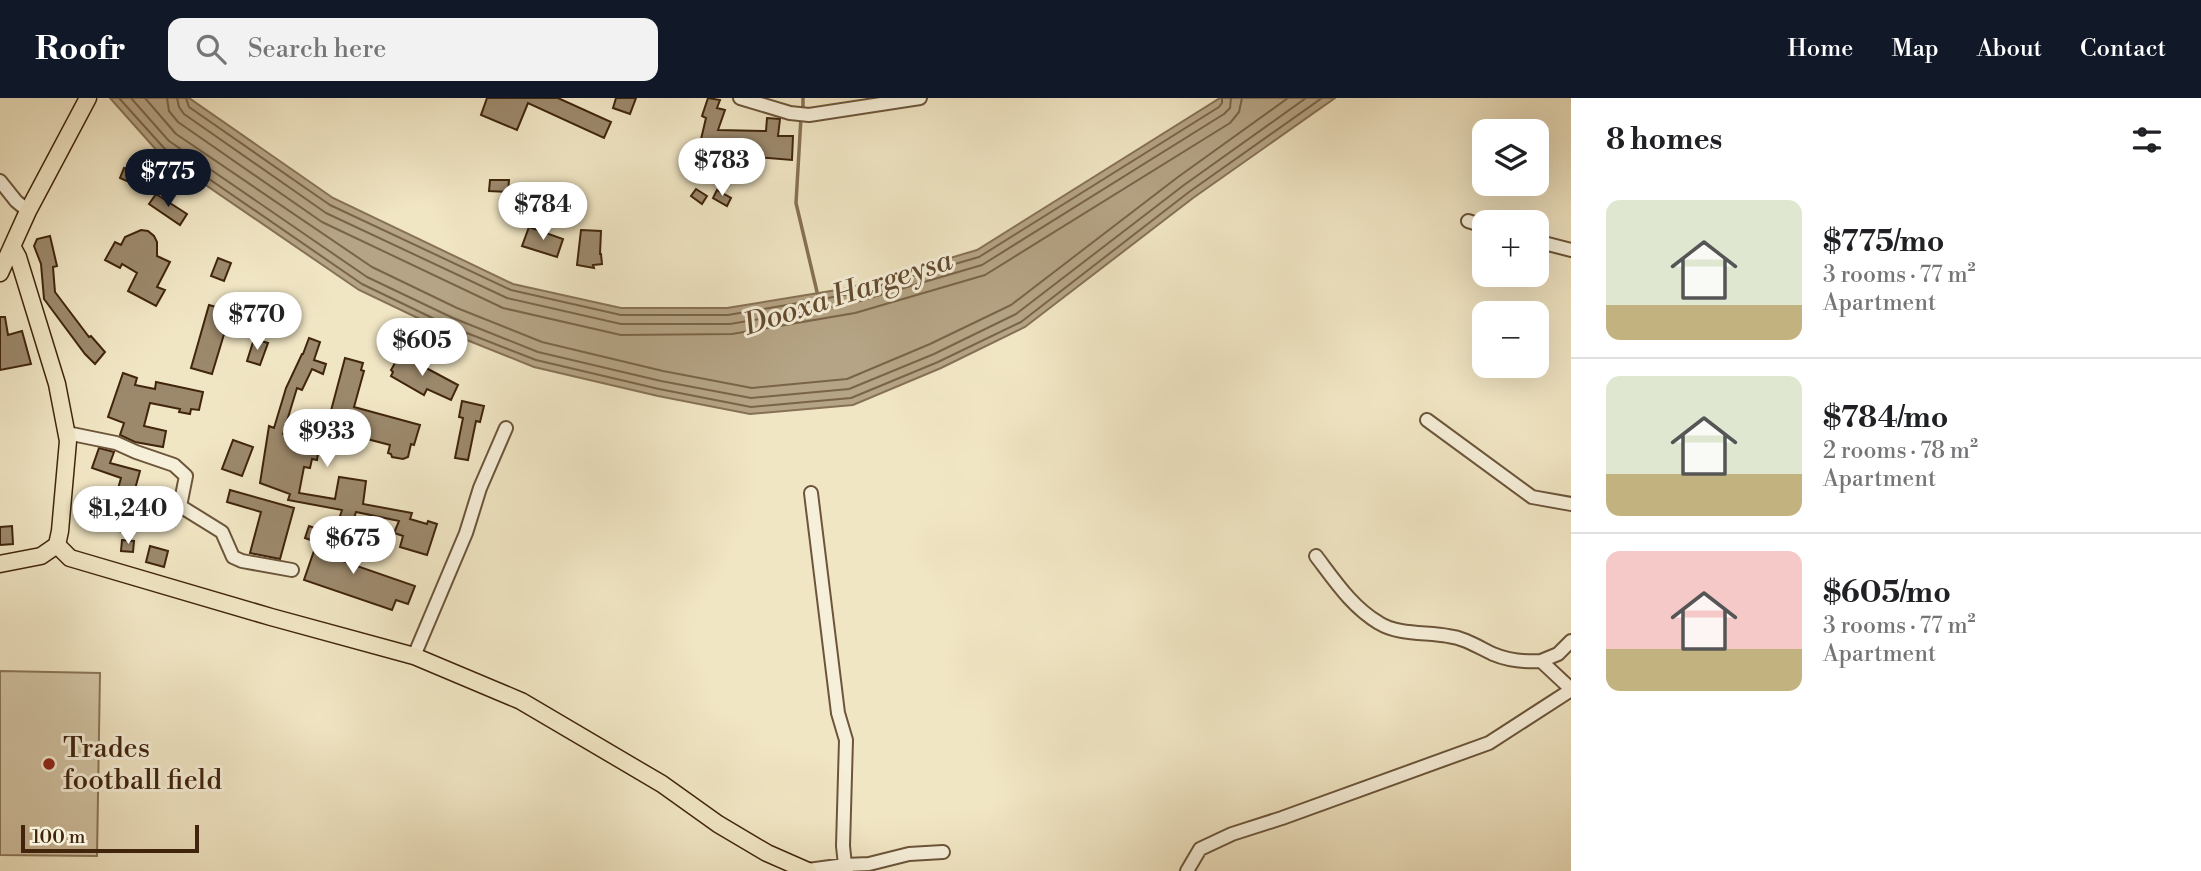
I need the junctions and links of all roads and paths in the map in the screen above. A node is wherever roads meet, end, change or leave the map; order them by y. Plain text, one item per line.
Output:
1 (740, 98) edge
2 (920, 98) edge
3 (85, 103) edge
4 (0, 181) edge
5 (28, 211) junction
6 (1468, 221) dead end
7 (1472, 222) edge
8 (1549, 244) edge
9 (12, 246) junction
10 (1571, 250) edge
11 (0, 273) edge
12 (1427, 419) dead end
13 (506, 428) dead end
14 (67, 433) junction
15 (811, 493) dead end
16 (1571, 504) edge
17 (57, 545) junction
18 (1316, 556) dead end
19 (0, 564) edge
20 (292, 570) dead end
21 (1571, 641) edge
22 (414, 656) junction
23 (1541, 661) junction
24 (1571, 689) edge
25 (943, 852) dead end
26 (846, 868) edge
27 (808, 871) edge
28 (1187, 871) edge

1 - 2 street
3 - 5 main road
4 - 5 street
5 - 9 main road
6 - 7 street
8 - 10 street
9 - 11 main road
9 - 14 main road
12 - 16 street
13 - 22 street
14 - 17 main road
14 - 20 street
15 - 26 street
17 - 19 main road
17 - 22 main road
18 - 23 street
21 - 23 street
22 - 27 main road
23 - 24 street
24 - 28 street
25 - 26 street
26 - 27 street

